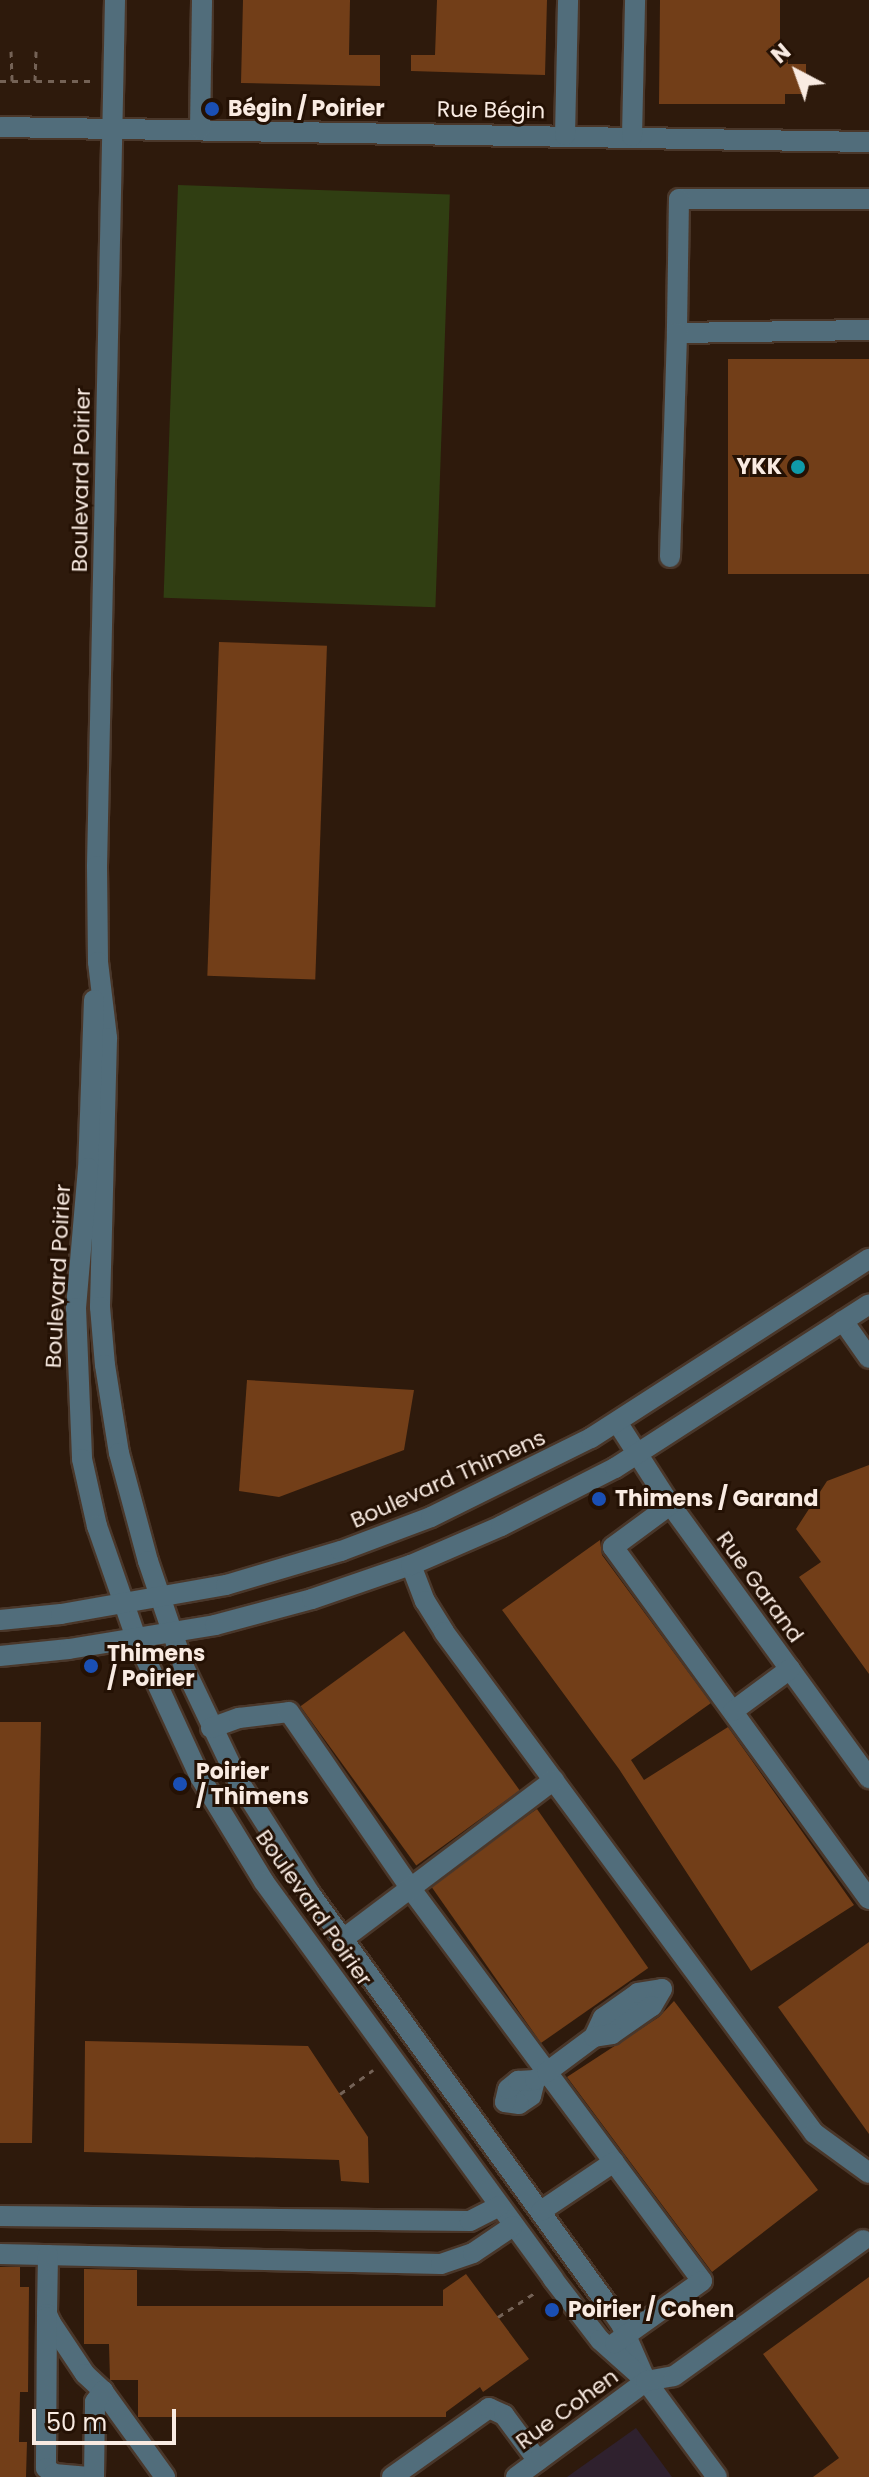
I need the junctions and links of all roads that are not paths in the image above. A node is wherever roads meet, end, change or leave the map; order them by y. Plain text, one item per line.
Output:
1 (115, 0) edge
2 (202, 0) edge
3 (568, 0) edge
4 (635, 0) edge
5 (0, 127) edge
6 (113, 128) junction
7 (200, 129) junction
8 (565, 135) junction
9 (632, 136) junction
10 (869, 142) edge
11 (869, 199) edge
12 (869, 330) edge
13 (677, 333) junction
14 (670, 557) dead end
15 (98, 962) junction
16 (869, 1259) edge
17 (869, 1304) edge
18 (843, 1321) junction
19 (869, 1358) edge
20 (617, 1422) junction
21 (637, 1455) junction
22 (670, 1505) junction
23 (411, 1565) junction
24 (160, 1598) junction
25 (122, 1604) junction
26 (0, 1620) edge
27 (172, 1632) junction
28 (136, 1638) junction
29 (0, 1656) edge
30 (790, 1669) junction
31 (733, 1711) junction
32 (211, 1728) junction
33 (869, 1778) edge
34 (554, 1780) junction
35 (411, 1889) junction
36 (869, 1899) edge
37 (343, 1939) junction
38 (692, 1968) junction
39 (541, 2076) junction
40 (477, 2123) junction
41 (614, 2162) junction
42 (869, 2173) edge
43 (499, 2206) junction
44 (541, 2211) junction
45 (0, 2216) edge
46 (513, 2226) junction
47 (863, 2240) dead end
48 (0, 2254) edge
49 (48, 2255) junction
50 (47, 2314) junction
51 (626, 2335) junction
52 (609, 2348) junction
53 (646, 2381) junction
54 (103, 2391) junction
55 (538, 2461) junction
56 (710, 2474) edge
57 (93, 2477) edge
58 (165, 2477) edge
59 (392, 2477) edge
60 (516, 2477) edge

1 - 6 street, Boulevard Poirier
2 - 7 street
3 - 8 street
4 - 9 street
5 - 6 street, Rue Bégin
6 - 7 street, Rue Bégin
6 - 15 street, Boulevard Poirier
7 - 8 street, Rue Bégin
8 - 9 street, Rue Bégin
9 - 10 street, Rue Bégin
11 - 13 street
12 - 13 street
13 - 14 street
15 - 24 street, Boulevard Poirier
15 - 25 street, Boulevard Poirier
16 - 20 street, Boulevard Thimens
17 - 18 street
18 - 19 street
18 - 21 street
20 - 21 street, Rue Garand
20 - 24 street, Boulevard Thimens
21 - 22 street, Rue Garand
21 - 23 street
22 - 30 street, Rue Garand
22 - 31 street
23 - 27 street
23 - 34 street
24 - 25 street, Boulevard Thimens
24 - 27 street, Boulevard Poirier
25 - 26 street, Boulevard Thimens
25 - 28 street, Boulevard Poirier
27 - 28 street
27 - 32 street, Boulevard Poirier
28 - 29 street
28 - 43 street, Boulevard Poirier
30 - 31 street
30 - 33 street, Rue Garand
31 - 36 street
32 - 35 street
32 - 37 street, Boulevard Poirier
34 - 35 street
34 - 38 street
35 - 37 street
35 - 39 street
37 - 40 street, Boulevard Poirier
38 - 39 street
38 - 42 street
39 - 40 street
39 - 41 street
40 - 44 street, Boulevard Poirier
41 - 44 street
41 - 51 street
43 - 45 street
43 - 46 street, Boulevard Poirier
44 - 51 street, Boulevard Poirier
46 - 49 street
46 - 52 street, Boulevard Poirier
47 - 53 street, Rue Cohen
48 - 49 street
49 - 50 street
50 - 54 street
50 - 57 street
51 - 52 street
51 - 53 street, Boulevard Poirier
52 - 53 street, Boulevard Poirier
53 - 55 street, Rue Cohen
53 - 56 street, Boulevard Poirier
54 - 57 street
54 - 58 street
55 - 59 street
55 - 60 street, Rue Cohen

